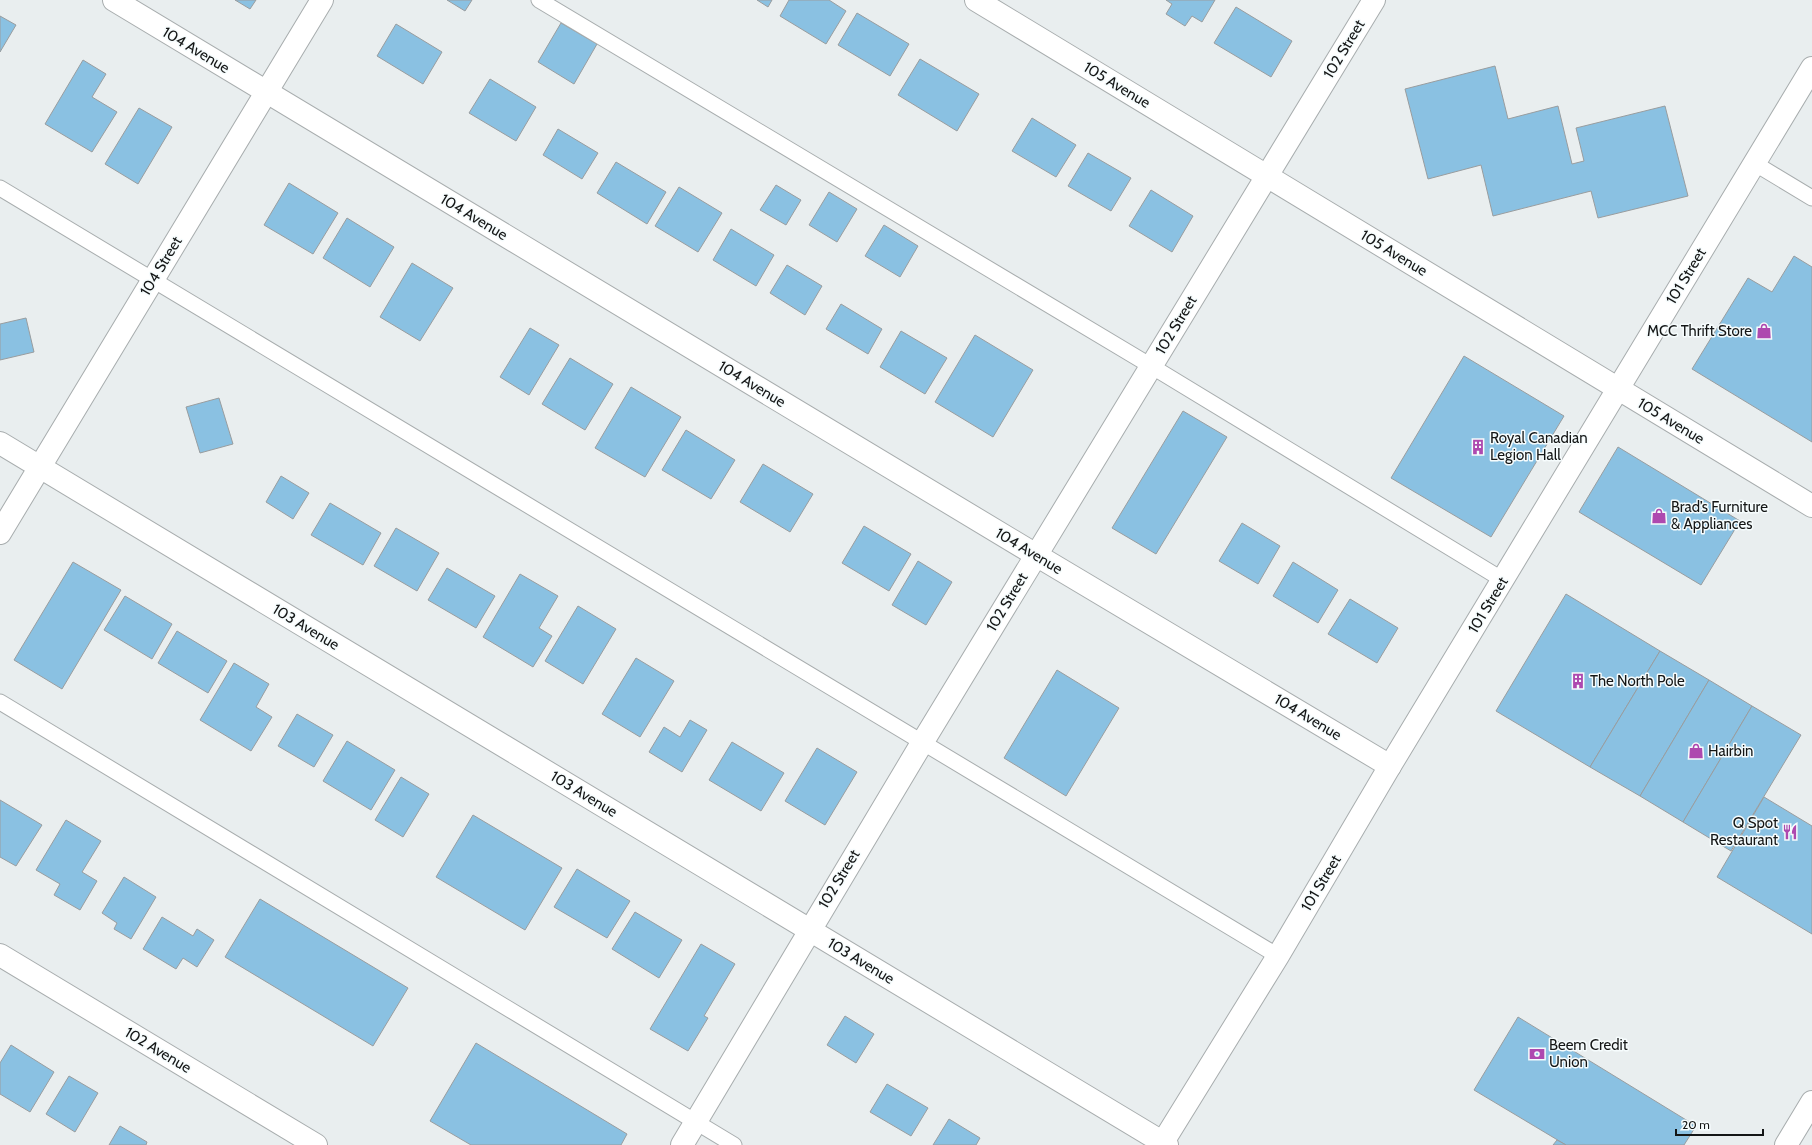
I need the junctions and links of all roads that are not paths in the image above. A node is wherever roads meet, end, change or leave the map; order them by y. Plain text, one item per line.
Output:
1 (114, 0) edge
2 (322, 0) edge
3 (539, 0) edge
4 (976, 0) edge
5 (1374, 0) edge
6 (1812, 68) edge
7 (266, 92) junction
8 (1754, 163) junction
9 (1267, 175) junction
10 (0, 188) edge
11 (1812, 198) edge
12 (153, 280) junction
13 (1151, 366) junction
14 (1618, 389) junction
15 (0, 444) edge
16 (40, 467) junction
17 (1812, 506) edge
18 (0, 533) edge
19 (1036, 555) junction
20 (1503, 580) junction
21 (0, 702) edge
22 (922, 743) junction
23 (1390, 766) junction
24 (809, 930) junction
25 (0, 955) edge
26 (1278, 956) junction
27 (1812, 1102) edge
28 (696, 1122) junction
29 (1165, 1144) edge
30 (316, 1145) edge
31 (682, 1145) edge
32 (734, 1145) edge
33 (1786, 1145) edge

1 - 7 street, 104 Avenue
2 - 7 street, 104 Street
3 - 13 lane
4 - 9 street, 105 Avenue
5 - 9 street, 102 Street
6 - 8 street, 101 Street
7 - 12 street, 104 Street
7 - 19 street, 104 Avenue
8 - 11 lane
8 - 14 street, 101 Street
9 - 13 street, 102 Street
9 - 14 street, 105 Avenue
10 - 12 lane
12 - 16 street, 104 Street
12 - 22 lane
13 - 19 street, 102 Street
13 - 20 lane
14 - 17 street, 105 Avenue
14 - 20 street, 101 Street
15 - 16 street, 103 Avenue
16 - 18 street, 104 Street
16 - 24 street, 103 Avenue
19 - 22 street, 102 Street
19 - 23 street, 104 Avenue
20 - 23 street, 101 Street
21 - 28 lane
22 - 24 street, 102 Street
22 - 26 lane
23 - 26 street, 101 Street
24 - 28 street, 102 Street
24 - 29 street, 103 Avenue
25 - 30 street, 102 Avenue
26 - 29 street, 101 Street
27 - 33 street
28 - 31 street, 102 Street
28 - 32 lane

